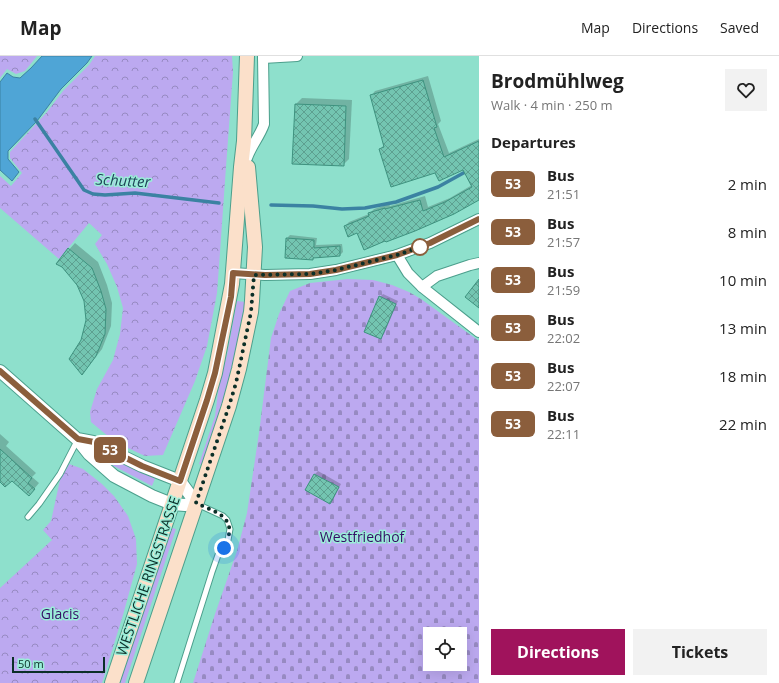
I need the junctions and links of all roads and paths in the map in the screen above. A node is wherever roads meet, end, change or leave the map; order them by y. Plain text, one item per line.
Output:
1 (247, 56) edge
2 (297, 56) edge
3 (263, 57) edge
4 (244, 141) junction
5 (247, 158) junction
6 (479, 219) edge
7 (397, 255) junction
8 (479, 263) edge
9 (233, 273) junction
10 (254, 275) junction
11 (422, 287) junction
12 (479, 332) edge
13 (0, 371) edge
14 (78, 439) junction
15 (180, 481) junction
16 (196, 503) junction
17 (172, 504) junction
18 (28, 517) dead end
19 (112, 683) edge
20 (136, 683) edge
21 (177, 683) edge

1 - 4 main road, WESTLICHE RINGSTRASSE
2 - 3 street
3 - 5 street
4 - 5 main road, WESTLICHE RINGSTRASSE
4 - 9 main road, WESTLICHE RINGSTRASSE
5 - 10 main road, WESTLICHE RINGSTRASSE
6 - 7 street
7 - 10 street
7 - 11 street
8 - 11 street
9 - 10 street
9 - 15 main road, WESTLICHE RINGSTRASSE
10 - 16 main road, WESTLICHE RINGSTRASSE
11 - 12 street
13 - 14 street
14 - 15 street
14 - 17 street
14 - 18 lane
15 - 16 street
15 - 17 main road, WESTLICHE RINGSTRASSE
16 - 17 street
16 - 20 main road, WESTLICHE RINGSTRASSE
16 - 21 lane, WESTLICHE RINGSTRASSE
17 - 19 main road, WESTLICHE RINGSTRASSE

